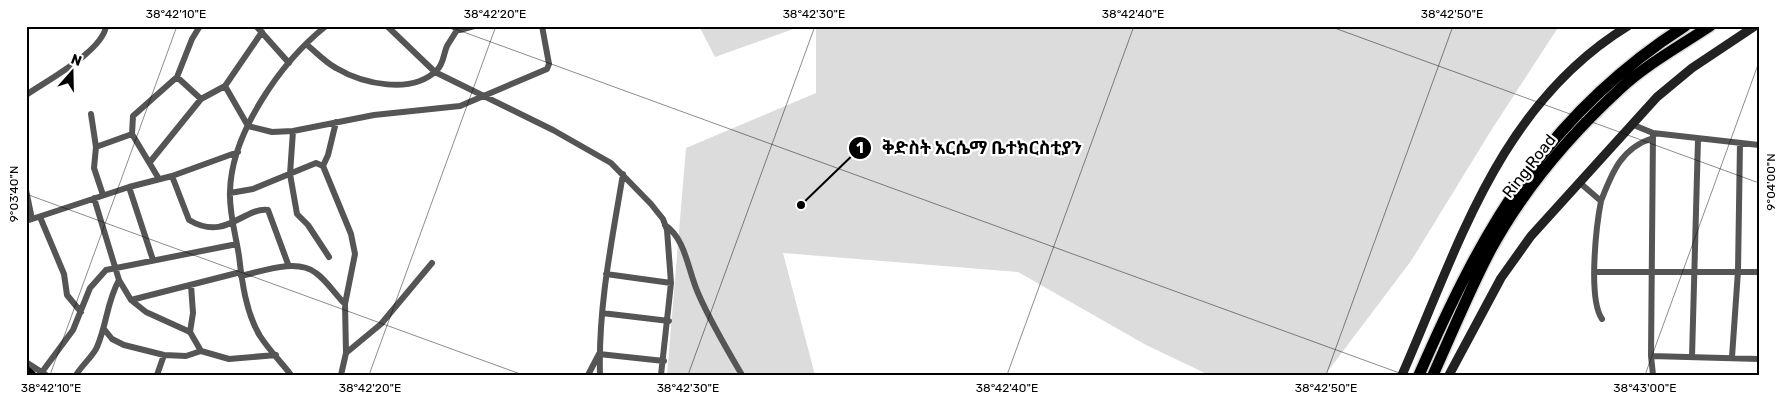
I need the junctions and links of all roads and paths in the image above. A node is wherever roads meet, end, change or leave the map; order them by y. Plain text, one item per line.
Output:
1 (106, 26) edge
2 (200, 26) edge
3 (388, 26) edge
4 (474, 26) edge
5 (542, 26) edge
6 (1628, 26) edge
7 (1685, 26) edge
8 (1710, 26) edge
9 (1755, 26) edge
10 (325, 27) edge
11 (259, 28) edge
12 (454, 28) edge
13 (306, 44) junction
14 (289, 63) junction
15 (435, 72) junction
16 (177, 77) junction
17 (225, 86) junction
18 (26, 95) edge
19 (483, 96) junction
20 (201, 99) junction
21 (91, 114) dead end
22 (336, 122) junction
23 (1631, 124) junction
24 (248, 126) junction
25 (293, 131) junction
26 (132, 134) junction
27 (1653, 136) junction
28 (1698, 140) junction
29 (1740, 143) junction
30 (1759, 145) edge
31 (96, 147) junction
32 (238, 152) junction
33 (150, 162) junction
34 (323, 166) junction
35 (290, 174) junction
36 (623, 174) junction
37 (172, 176) junction
38 (159, 179) junction
39 (1580, 183) junction
40 (129, 187) junction
41 (26, 190) edge
42 (230, 193) junction
43 (103, 195) junction
44 (94, 198) junction
45 (1601, 202) junction
46 (40, 217) junction
47 (29, 220) edge
48 (234, 222) junction
49 (665, 225) junction
50 (237, 244) junction
51 (329, 257) dead end
52 (153, 260) junction
53 (288, 264) junction
54 (432, 264) dead end
55 (117, 267) junction
56 (1653, 271) junction
57 (1695, 271) junction
58 (1595, 272) junction
59 (1738, 272) junction
60 (1759, 272) edge
61 (241, 274) junction
62 (606, 274) junction
63 (119, 280) junction
64 (671, 283) junction
65 (191, 284) junction
66 (131, 300) junction
67 (344, 304) junction
68 (81, 312) junction
69 (602, 313) junction
70 (1602, 320) dead end
71 (669, 321) junction
72 (104, 329) junction
73 (190, 332) junction
74 (201, 351) junction
75 (346, 353) junction
76 (599, 354) junction
77 (164, 355) junction
78 (276, 355) junction
79 (1651, 356) junction
80 (1692, 357) junction
81 (1732, 357) junction
82 (1759, 359) edge
83 (664, 360) junction
84 (26, 362) edge
85 (26, 371) edge
86 (40, 374) edge
87 (76, 375) edge
88 (157, 375) edge
89 (291, 375) edge
90 (341, 375) edge
91 (588, 375) edge
92 (600, 375) edge
93 (661, 375) edge
94 (742, 375) edge
95 (1402, 375) edge
96 (1419, 375) edge
97 (1433, 375) edge
98 (1449, 375) edge
99 (1653, 375) edge

1 - 18 street
2 - 16 street
3 - 15 street
4 - 12 street
5 - 19 street
6 - 95 main road
7 - 96 highway, Ring Road
8 - 97 highway, Ring Road
9 - 23 main road
10 - 13 street
11 - 14 street
11 - 17 street
12 - 15 street
13 - 14 street
13 - 15 street
14 - 24 street
15 - 19 street
16 - 20 street
16 - 26 street
17 - 20 street
17 - 24 street
19 - 22 street
19 - 36 street
20 - 33 street
21 - 31 street
22 - 25 street
22 - 34 street
23 - 27 street
23 - 39 main road
24 - 25 street
24 - 32 street
25 - 35 street
26 - 31 street
26 - 33 street
27 - 28 street
27 - 45 street
27 - 56 street
28 - 29 street
28 - 57 street
29 - 30 street
29 - 59 street
31 - 43 street
32 - 37 street
32 - 42 street
33 - 38 street
34 - 35 street
34 - 67 street
35 - 42 street
35 - 51 street
36 - 49 street
36 - 62 street
37 - 38 street
37 - 48 street
38 - 40 street
39 - 45 street
39 - 98 main road
40 - 43 street
40 - 52 street
41 - 47 street
42 - 48 street
43 - 44 street
44 - 46 street
44 - 55 street
45 - 58 street
46 - 47 street
46 - 68 street
48 - 50 street
48 - 53 street
49 - 64 street
49 - 94 street
50 - 52 street
50 - 61 street
52 - 55 street
53 - 61 street
53 - 67 street
54 - 75 street
55 - 63 street
55 - 68 street
56 - 57 street
56 - 58 street
56 - 79 street
57 - 59 street
57 - 80 street
58 - 70 street
59 - 60 street
59 - 81 street
61 - 65 street
61 - 78 street
62 - 64 street
62 - 69 street
63 - 66 street
63 - 72 street
64 - 71 street
65 - 66 street
65 - 73 street
66 - 73 street
67 - 75 street
68 - 86 street
69 - 71 street
69 - 76 street
71 - 83 street
72 - 77 street
72 - 87 street
73 - 74 street
74 - 77 street
74 - 78 street
75 - 90 street
76 - 83 street
76 - 91 street
76 - 92 street
77 - 88 street
78 - 89 street
79 - 80 street
79 - 99 street
80 - 81 street
81 - 82 street
83 - 93 street
84 - 86 street
85 - 86 main road

